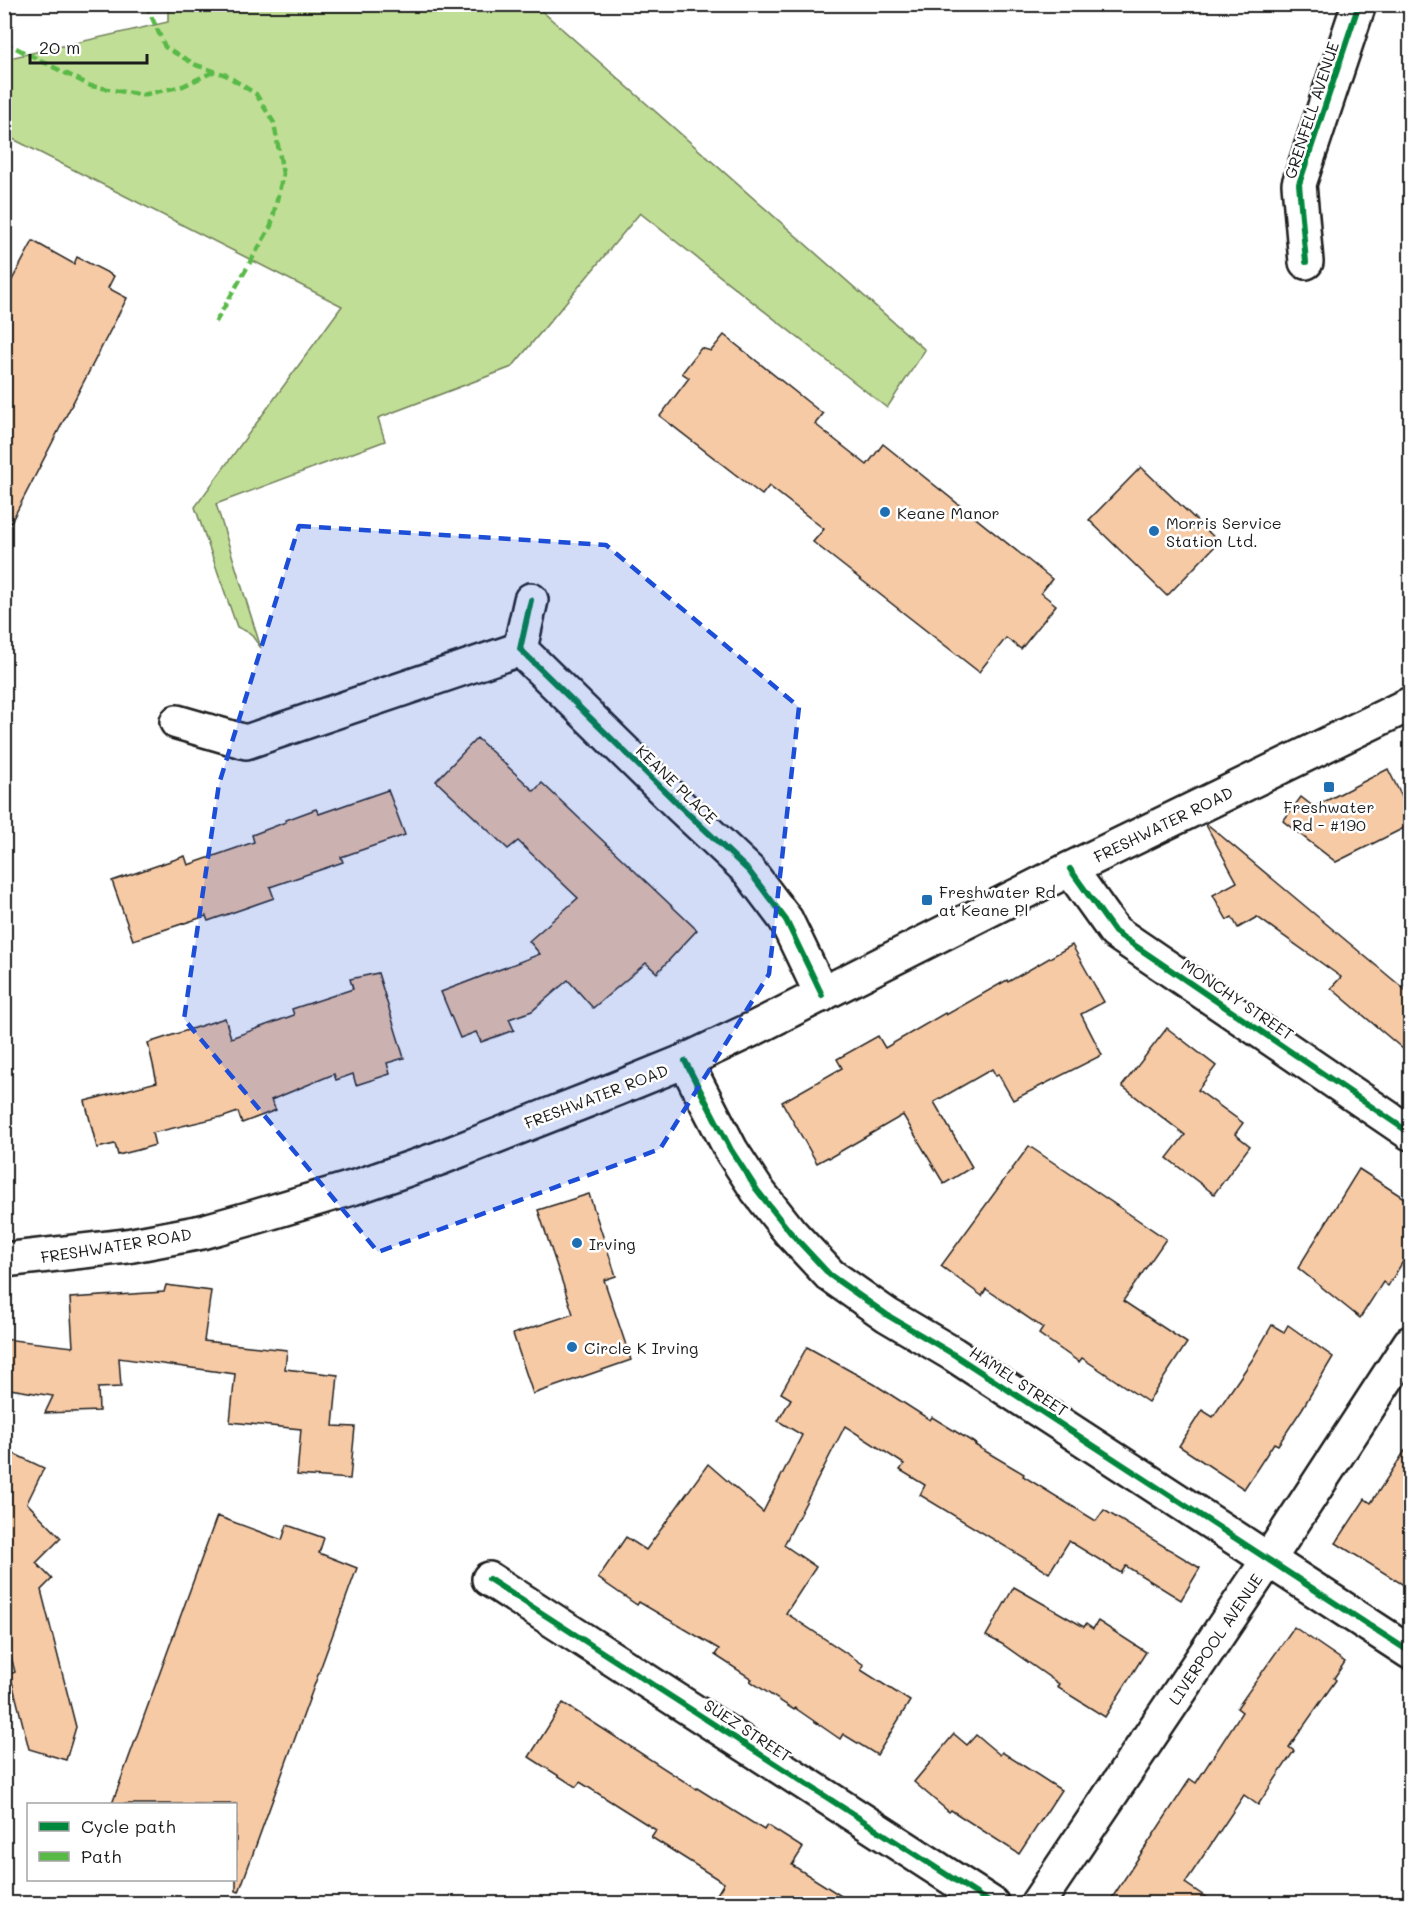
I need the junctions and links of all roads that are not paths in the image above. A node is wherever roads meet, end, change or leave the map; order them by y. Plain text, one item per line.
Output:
1 (1359, 4) edge
2 (1306, 262) dead end
3 (531, 600) dead end
4 (520, 649) junction
5 (1410, 704) edge
6 (177, 722) dead end
7 (1070, 868) junction
8 (822, 995) junction
9 (685, 1061) junction
10 (1410, 1133) edge
11 (4, 1260) edge
12 (1410, 1343) edge
13 (1269, 1559) junction
14 (489, 1579) dead end
15 (1410, 1652) edge
16 (992, 1904) edge
17 (1037, 1904) edge

1 - 2 street, GRENFELL AVENUE
3 - 4 street
4 - 6 street
4 - 8 street, KEANE PLACE
5 - 7 street, FRESHWATER ROAD
7 - 8 street, FRESHWATER ROAD
7 - 10 street, MONCHY STREET
8 - 9 street, FRESHWATER ROAD
9 - 11 street, FRESHWATER ROAD
9 - 13 street, HAMEL STREET
12 - 13 street, LIVERPOOL AVENUE
13 - 15 street, HAMEL STREET
13 - 17 street, LIVERPOOL AVENUE
14 - 16 street, SUEZ STREET

